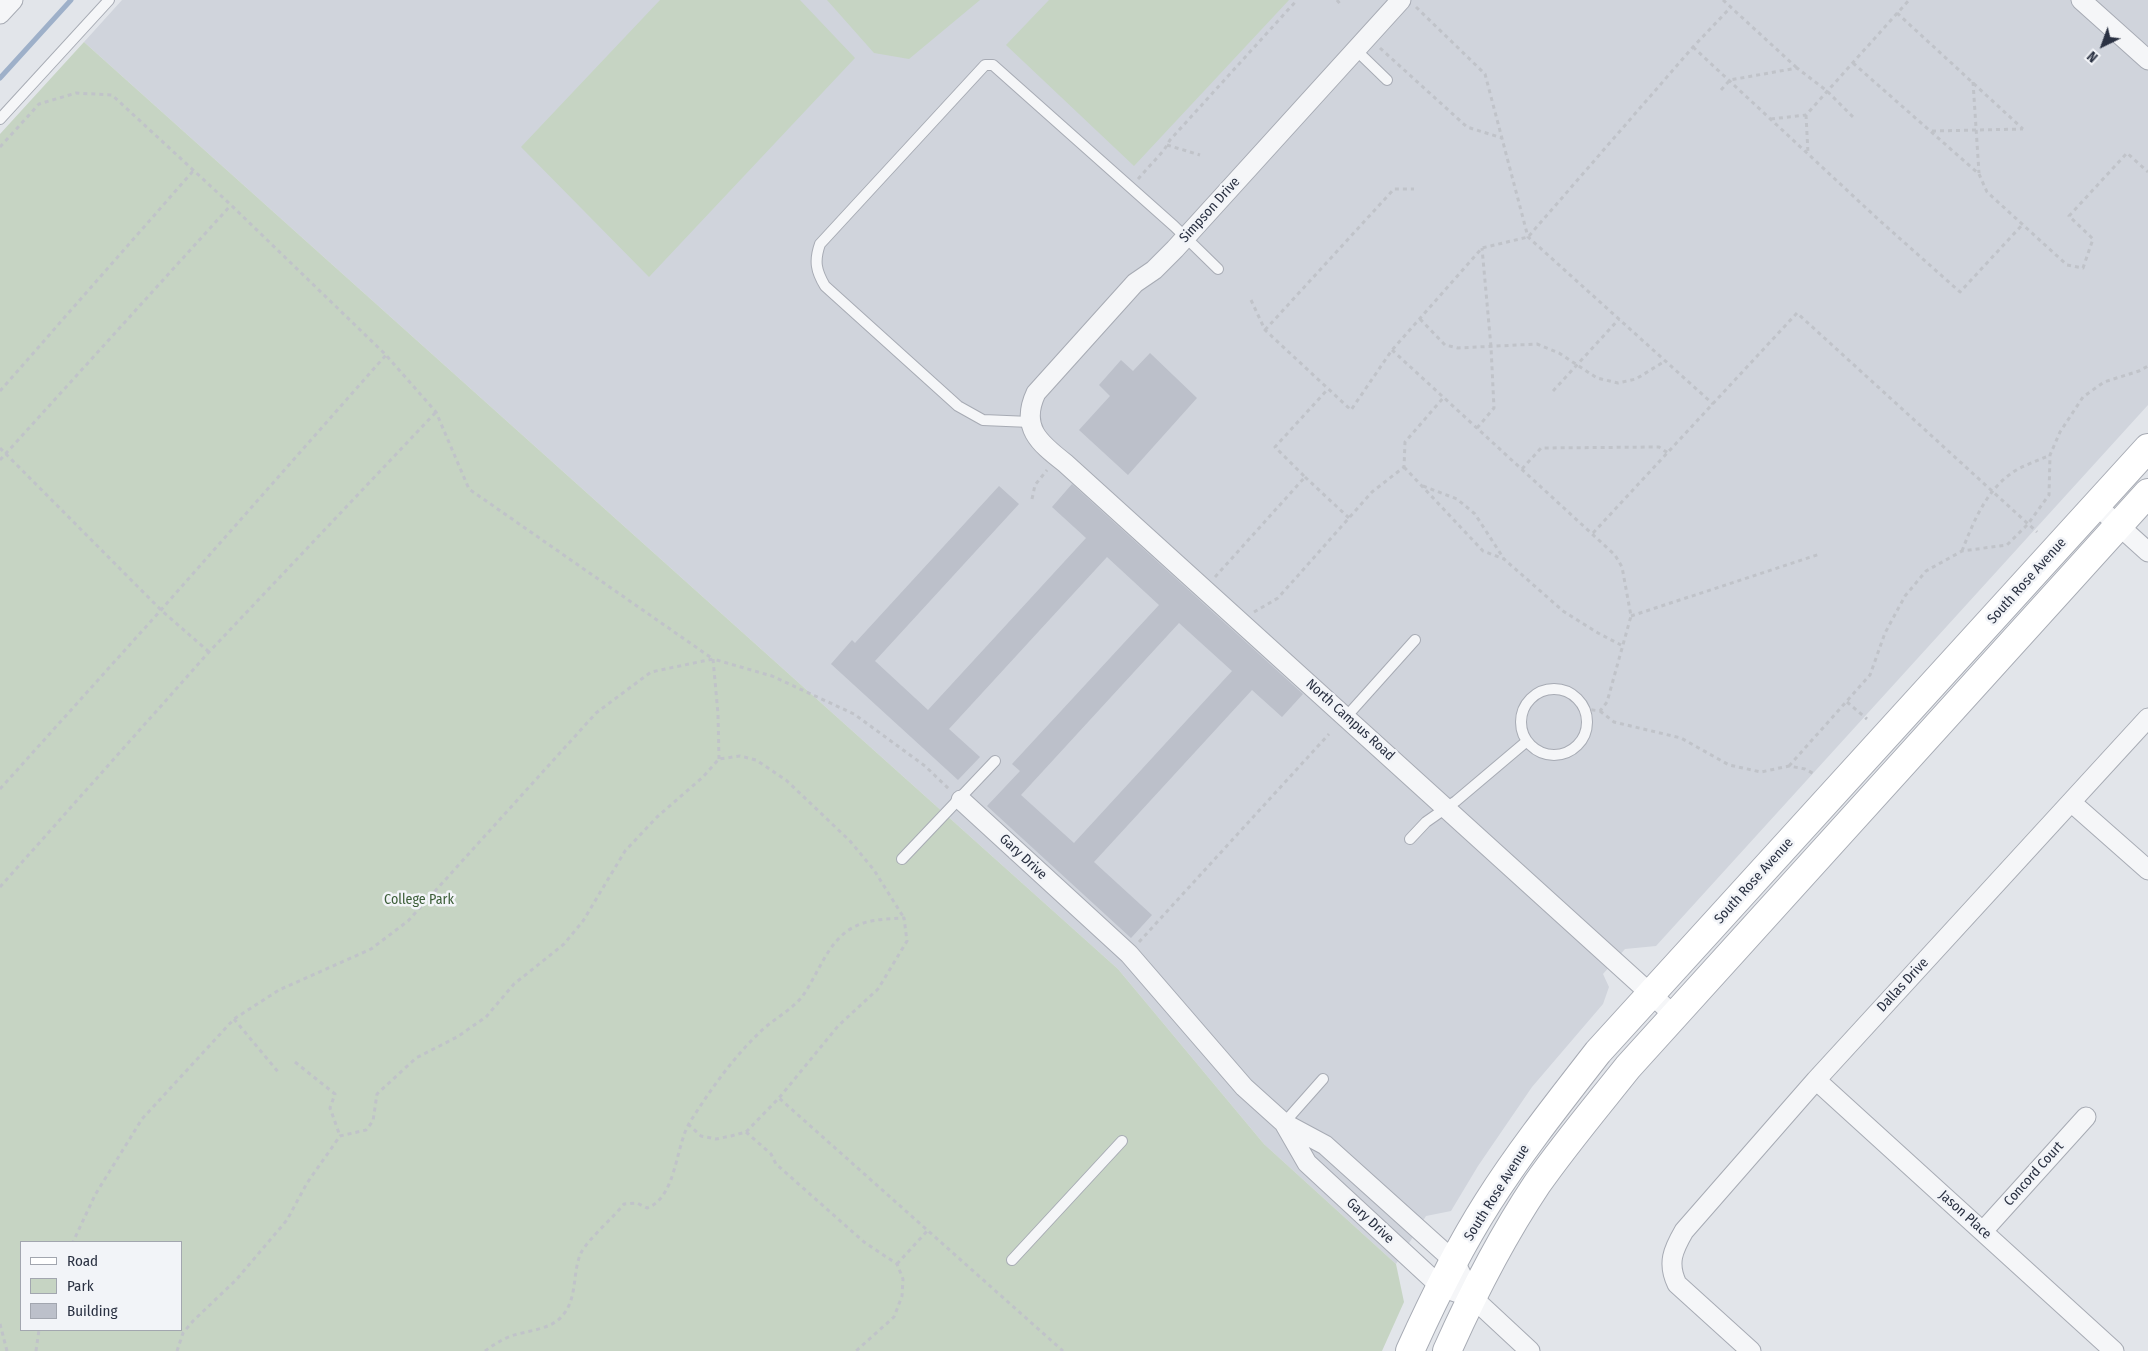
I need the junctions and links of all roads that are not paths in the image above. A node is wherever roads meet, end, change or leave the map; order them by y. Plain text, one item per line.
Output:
1 (13, 0) edge
2 (109, 0) edge
3 (2081, 0) edge
4 (1407, 2) edge
5 (0, 14) edge
6 (1356, 50) junction
7 (2148, 60) edge
8 (1387, 80) dead end
9 (0, 119) edge
10 (1186, 237) junction
11 (1218, 270) dead end
12 (1030, 422) junction
13 (2148, 448) edge
14 (2148, 493) edge
15 (2096, 505) junction
16 (2119, 526) junction
17 (2148, 552) edge
18 (1415, 640) dead end
19 (1346, 716) junction
20 (2148, 718) edge
21 (1527, 741) junction
22 (995, 761) dead end
23 (961, 800) junction
24 (2071, 802) junction
25 (1446, 807) junction
26 (1410, 839) dead end
27 (902, 859) dead end
28 (2148, 870) edge
29 (1651, 994) junction
30 (1675, 1016) junction
31 (1323, 1079) dead end
32 (1816, 1080) junction
33 (2086, 1117) dead end
34 (1284, 1123) junction
35 (1122, 1140) dead end
36 (1983, 1232) junction
37 (1012, 1260) dead end
38 (1455, 1262) junction
39 (1441, 1287) junction
40 (1473, 1298) junction
41 (1410, 1351) edge
42 (1447, 1351) edge
43 (1530, 1351) edge
44 (1751, 1351) edge
45 (2114, 1351) edge

1 - 5 street
2 - 9 lane
3 - 7 street
4 - 6 street, Simpson Drive
6 - 8 lane
6 - 10 street, Simpson Drive
10 - 11 lane
10 - 12 street, Simpson Drive
10 - 12 lane
12 - 19 street, North Campus Road
13 - 15 main road, South Rose Avenue
14 - 16 main road
15 - 16 street
15 - 29 main road, South Rose Avenue
16 - 17 street
16 - 30 main road
18 - 19 lane
19 - 25 street, North Campus Road
20 - 24 street, Dallas Drive
21 - 21 lane
21 - 25 lane
22 - 23 lane
23 - 27 lane
23 - 34 street, Gary Drive
24 - 28 street
24 - 32 street, Dallas Drive
25 - 26 lane
25 - 29 street, North Campus Road
29 - 30 street, North Campus Road
29 - 38 main road, South Rose Avenue
30 - 40 main road
31 - 34 lane
32 - 36 street, Jason Place
32 - 44 street, Dallas Drive
33 - 36 street, Concord Court
34 - 38 street, Gary Drive
34 - 39 street, Gary Drive
35 - 37 lane
36 - 45 street, Jason Place
38 - 39 main road, South Rose Avenue
38 - 40 street, Gary Drive
39 - 40 street, Gary Drive
39 - 41 main road, South Rose Avenue
40 - 42 main road
40 - 43 street, Gary Drive

